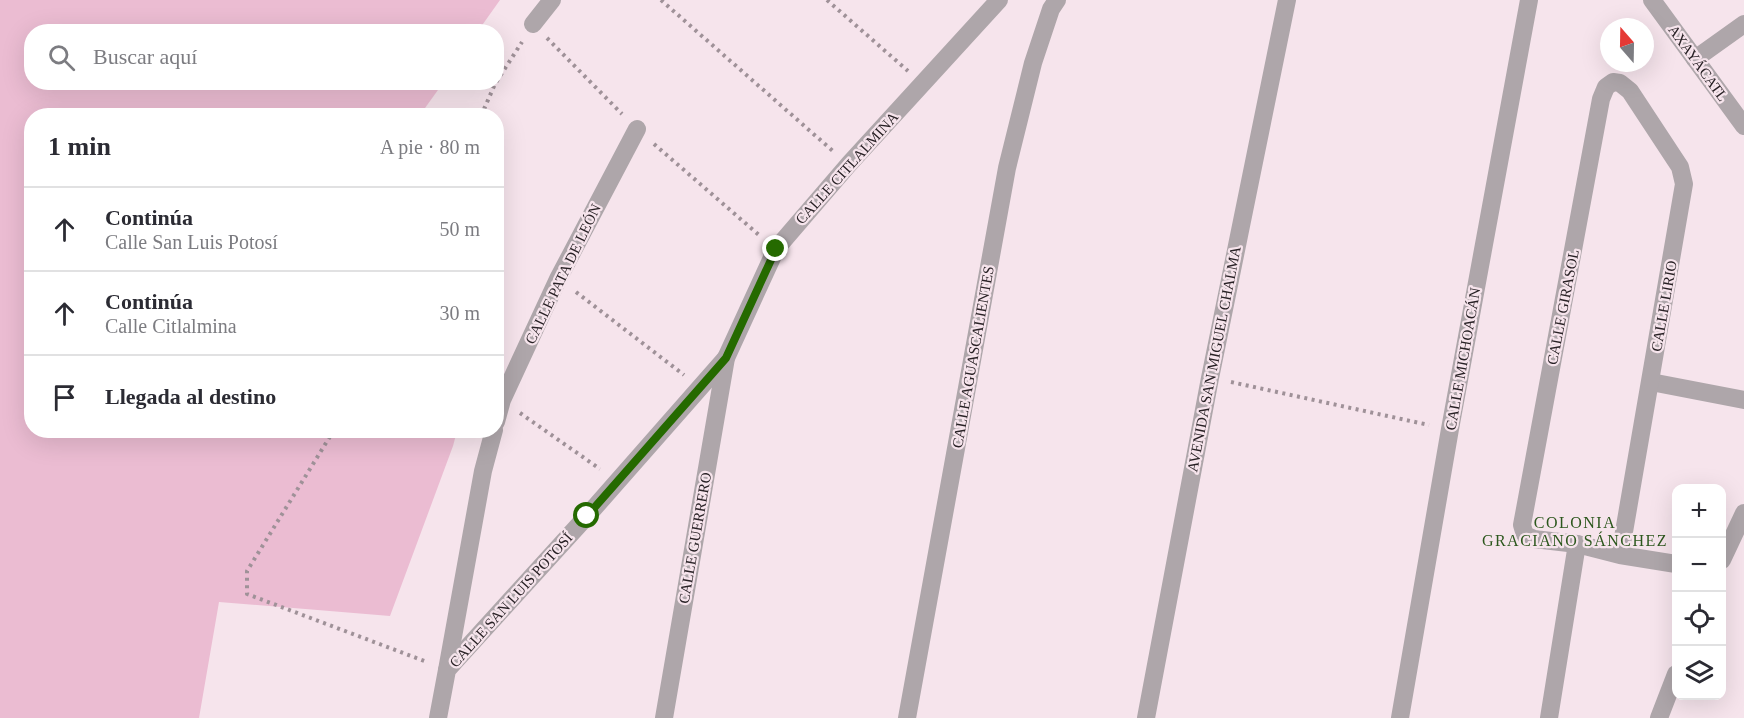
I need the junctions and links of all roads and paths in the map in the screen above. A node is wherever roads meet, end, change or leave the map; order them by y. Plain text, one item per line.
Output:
1 (552, 0) edge
2 (661, 0) edge
3 (827, 0) edge
4 (999, 0) edge
5 (1057, 0) edge
6 (1287, 0) edge
7 (1529, 0) edge
8 (1652, 0) edge
9 (533, 24) joint
10 (1744, 24) edge
11 (1695, 59) junction
12 (504, 70) edge
13 (1613, 82) joint
14 (922, 84) junction
15 (492, 90) edge
16 (484, 108) edge
17 (1744, 126) edge
18 (637, 129) dead end
19 (849, 164) junction
20 (558, 279) junction
21 (726, 358) junction
22 (1210, 378) junction
23 (1651, 382) junction
24 (699, 386) junction
25 (504, 396) edge
26 (1744, 399) edge
27 (504, 401) edge
28 (1450, 429) junction
29 (329, 438) edge
30 (492, 438) edge
31 (617, 482) junction
32 (1744, 513) edge
33 (1577, 544) junction
34 (1726, 551) edge
35 (1620, 555) junction
36 (1672, 563) edge
37 (447, 670) junction
38 (1672, 686) edge
39 (438, 718) edge
40 (664, 718) edge
41 (907, 718) edge
42 (1146, 718) edge
43 (1400, 718) edge
44 (1549, 718) edge
45 (1659, 718) edge

1 - 9 street
2 - 19 path
3 - 14 path
4 - 14 street, CALLE CITLALMINA
5 - 41 street, CALLE AGUASCALIENTES
6 - 22 street, AVENIDA SAN MIGUEL CHALMA
7 - 28 street, CALLE MICHOACÁN
8 - 11 street, AXAYÁCATL
9 - 12 path
10 - 11 street
11 - 17 street, AXAYÁCATL
13 - 23 street, CALLE LIRIO
13 - 33 street, CALLE GIRASOL
14 - 19 street, CALLE CITLALMINA
15 - 16 path
18 - 20 street, CALLE PATA DE LEÓN
19 - 21 street, CALLE CITLALMINA
20 - 24 path
20 - 25 street, CALLE PATA DE LEÓN
21 - 24 street, CALLE SAN LUIS POTOSÍ
21 - 40 street, CALLE GUERRERO
22 - 28 path
22 - 42 street, AVENIDA SAN MIGUEL CHALMA
23 - 26 street
23 - 35 street, CALLE LIRIO
24 - 31 street, CALLE SAN LUIS POTOSÍ
27 - 31 path
28 - 43 street, CALLE MICHOACÁN
29 - 37 path
30 - 37 street
31 - 37 street, CALLE SAN LUIS POTOSÍ
32 - 34 street
33 - 35 street
33 - 44 street
35 - 36 street
37 - 39 street, CALLE SAN LUIS POTOSÍ
38 - 45 street

